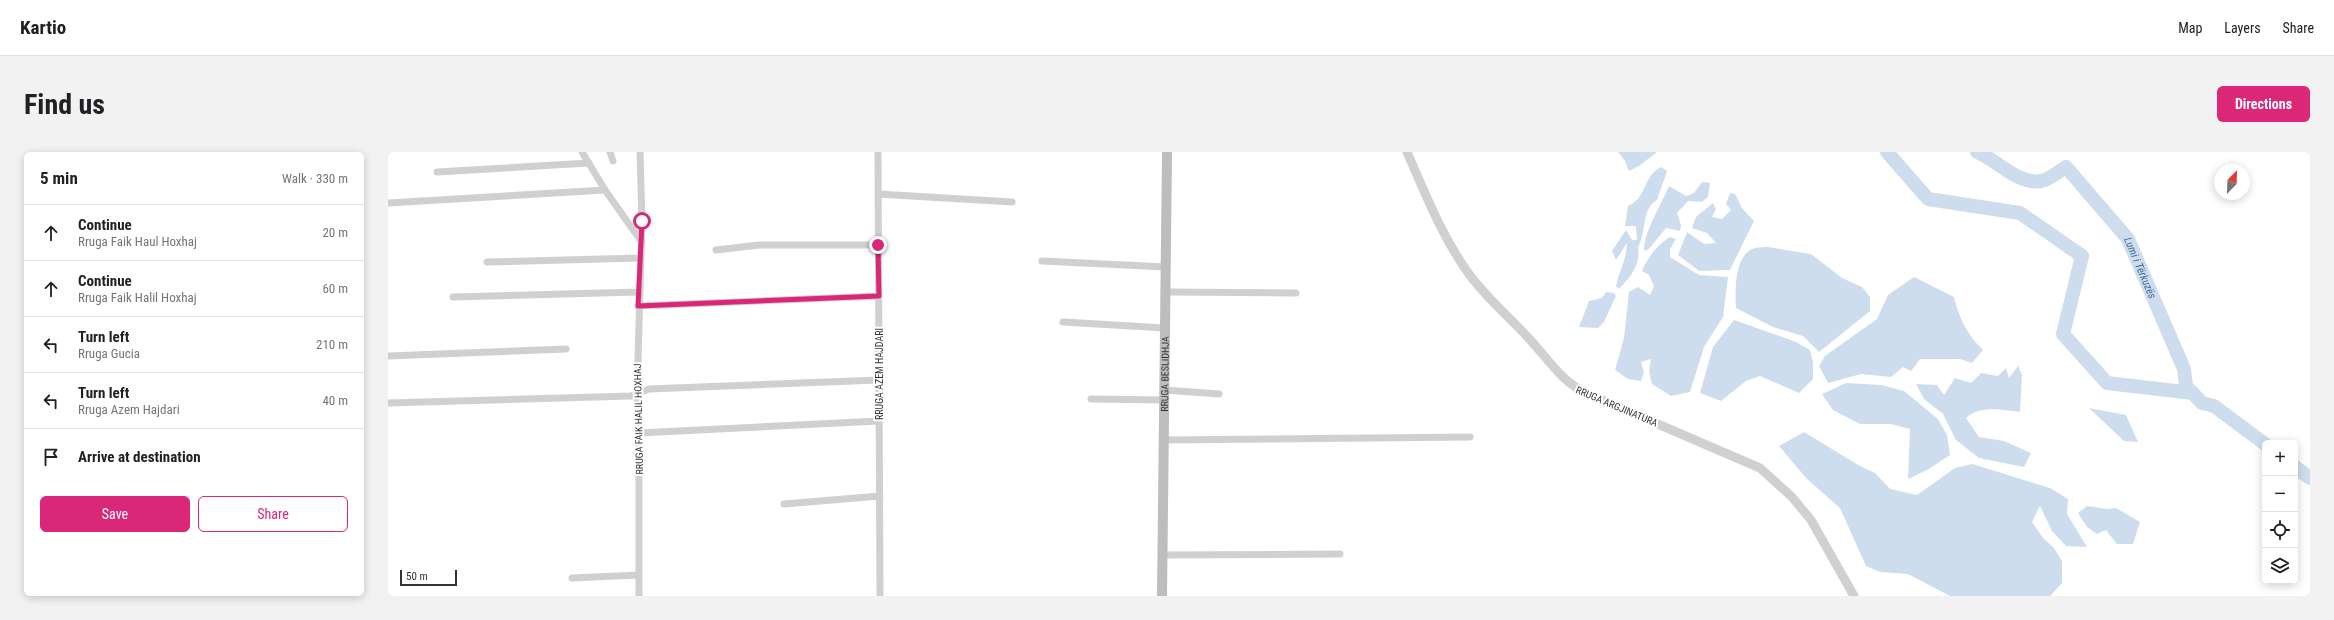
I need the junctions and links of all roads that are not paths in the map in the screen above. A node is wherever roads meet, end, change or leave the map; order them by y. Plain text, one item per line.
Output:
1 (582, 152) edge
2 (610, 152) edge
3 (640, 152) edge
4 (878, 152) edge
5 (1167, 152) edge
6 (1406, 152) edge
7 (613, 161) dead end
8 (589, 163) junction
9 (437, 172) dead end
10 (605, 190) junction
11 (878, 194) junction
12 (1012, 202) dead end
13 (388, 203) edge
14 (641, 241) junction
15 (878, 245) junction
16 (716, 250) dead end
17 (640, 258) junction
18 (1042, 261) dead end
19 (487, 262) dead end
20 (1166, 267) junction
21 (638, 292) junction
22 (1165, 292) junction
23 (1296, 293) dead end
24 (879, 296) junction
25 (454, 297) dead end
26 (638, 306) junction
27 (1063, 322) dead end
28 (1165, 328) junction
29 (566, 349) dead end
30 (388, 356) edge
31 (879, 380) junction
32 (637, 394) junction
33 (1219, 394) dead end
34 (1164, 395) junction
35 (1091, 399) dead end
36 (388, 402) edge
37 (879, 422) junction
38 (639, 433) junction
39 (1470, 437) dead end
40 (1164, 440) junction
41 (880, 496) junction
42 (784, 504) dead end
43 (1340, 554) dead end
44 (1163, 555) junction
45 (639, 576) junction
46 (572, 578) dead end
47 (639, 596) edge
48 (880, 596) edge
49 (1162, 596) edge
50 (1854, 596) edge

1 - 8 street
2 - 7 street
3 - 14 street, RRUGA FAIK HALIL HOXHAJ
4 - 11 street, RRUGA AZEM HAJDARI
5 - 20 main road, RRUGA BESLIDHJA
6 - 50 street, RRUGA ARGJINATURA
8 - 9 street
8 - 10 street
10 - 13 street
10 - 14 street
11 - 12 street
11 - 15 street, RRUGA AZEM HAJDARI
14 - 17 street, RRUGA FAIK HALIL HOXHAJ
15 - 16 street
15 - 24 street, RRUGA AZEM HAJDARI
17 - 19 street
17 - 21 street, RRUGA FAIK HALIL HOXHAJ
18 - 20 street
20 - 22 main road, RRUGA BESLIDHJA
21 - 25 street
21 - 26 street, RRUGA FAIK HALIL HOXHAJ
22 - 23 street
22 - 28 main road, RRUGA BESLIDHJA
24 - 26 street
24 - 31 street, RRUGA AZEM HAJDARI
26 - 32 street, RRUGA FAIK HALIL HOXHAJ
27 - 28 street
28 - 34 main road, RRUGA BESLIDHJA
29 - 30 street
31 - 32 street
31 - 37 street, RRUGA AZEM HAJDARI
32 - 36 street
32 - 38 street, RRUGA FAIK HALIL HOXHAJ
33 - 34 street
34 - 35 street
34 - 40 main road, RRUGA BESLIDHJA
37 - 38 street
37 - 41 street, RRUGA AZEM HAJDARI
38 - 45 street, RRUGA FAIK HALIL HOXHAJ
39 - 40 street
40 - 44 main road, RRUGA BESLIDHJA
41 - 42 street
41 - 48 street, RRUGA AZEM HAJDARI
43 - 44 street
44 - 49 main road, RRUGA BESLIDHJA
45 - 46 street
45 - 47 street, RRUGA FAIK HALIL HOXHAJ

